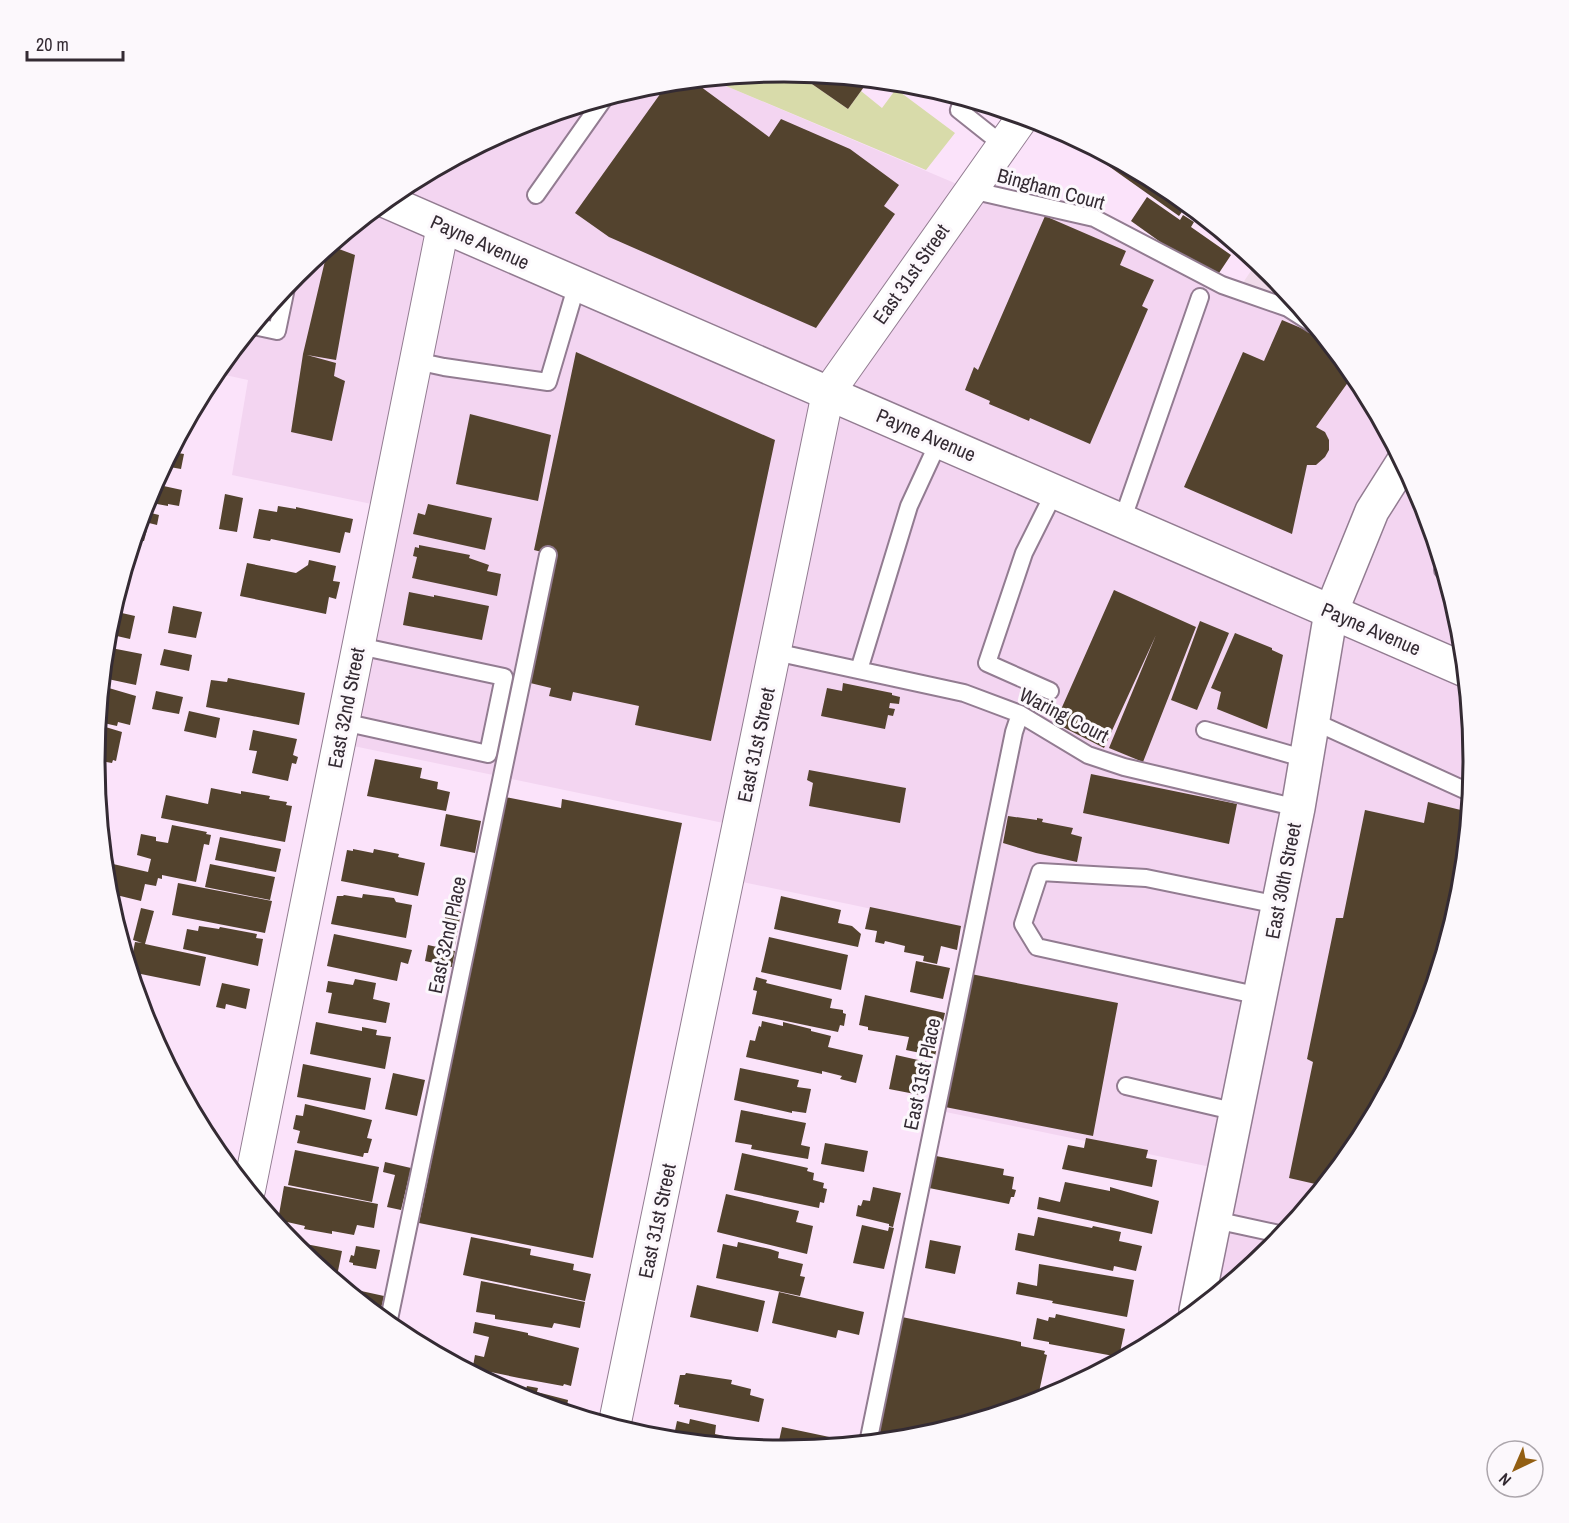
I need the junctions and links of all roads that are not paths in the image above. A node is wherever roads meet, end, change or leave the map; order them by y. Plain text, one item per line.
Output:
1 (961, 106) edge
2 (595, 110) edge
3 (1018, 124) edge
4 (1003, 145) junction
5 (970, 190) junction
6 (536, 195) dead end
7 (396, 205) edge
8 (443, 226) junction
9 (577, 284) junction
10 (1200, 297) dead end
11 (283, 305) edge
12 (1292, 310) edge
13 (262, 328) edge
14 (416, 361) junction
15 (828, 393) junction
16 (939, 441) junction
17 (1397, 471) edge
18 (1055, 491) junction
19 (1122, 521) junction
20 (548, 555) dead end
21 (1331, 612) junction
22 (358, 646) junction
23 (775, 652) junction
24 (1457, 666) edge
25 (859, 670) junction
26 (1050, 691) dead end
27 (1020, 714) junction
28 (1313, 721) junction
29 (343, 722) junction
30 (1205, 730) dead end
31 (1306, 759) junction
32 (1463, 789) edge
33 (1298, 808) junction
34 (1278, 905) junction
35 (1260, 996) junction
36 (1126, 1086) dead end
37 (1237, 1112) junction
38 (251, 1181) edge
39 (1215, 1220) junction
40 (1273, 1233) edge
41 (1198, 1300) edge
42 (390, 1314) edge
43 (616, 1419) edge
44 (870, 1435) edge

1 - 4 lane
2 - 6 lane
3 - 4 street, East 31st Street
4 - 5 street, East 31st Street
5 - 12 lane, Bingham Court
5 - 15 street, East 31st Street
7 - 8 street, Payne Avenue
8 - 9 street, Payne Avenue
8 - 14 street, East 32nd Street
9 - 14 lane
9 - 15 street, Payne Avenue
10 - 19 lane
11 - 13 lane
14 - 22 street, East 32nd Street
15 - 16 street, Payne Avenue
15 - 23 street, East 31st Street
16 - 18 street, Payne Avenue
16 - 25 lane
17 - 21 street, East 30th Street
18 - 19 street, Payne Avenue
18 - 26 lane
19 - 21 street, Payne Avenue
20 - 42 lane, East 32nd Place
21 - 24 street, Payne Avenue
21 - 28 street, East 30th Street
22 - 29 street, East 32nd Street
22 - 29 lane
23 - 25 lane, Waring Court
23 - 43 street, East 31st Street
25 - 27 lane, Waring Court
27 - 33 lane, Waring Court
27 - 44 lane, East 31st Place
28 - 31 street, East 30th Street
28 - 32 lane
29 - 38 street, East 32nd Street
30 - 31 lane
31 - 33 street, East 30th Street
33 - 34 street, East 30th Street
34 - 35 street, East 30th Street
34 - 35 lane
35 - 37 street, East 30th Street
36 - 37 lane
37 - 39 street, East 30th Street
39 - 40 lane
39 - 41 street, East 30th Street

